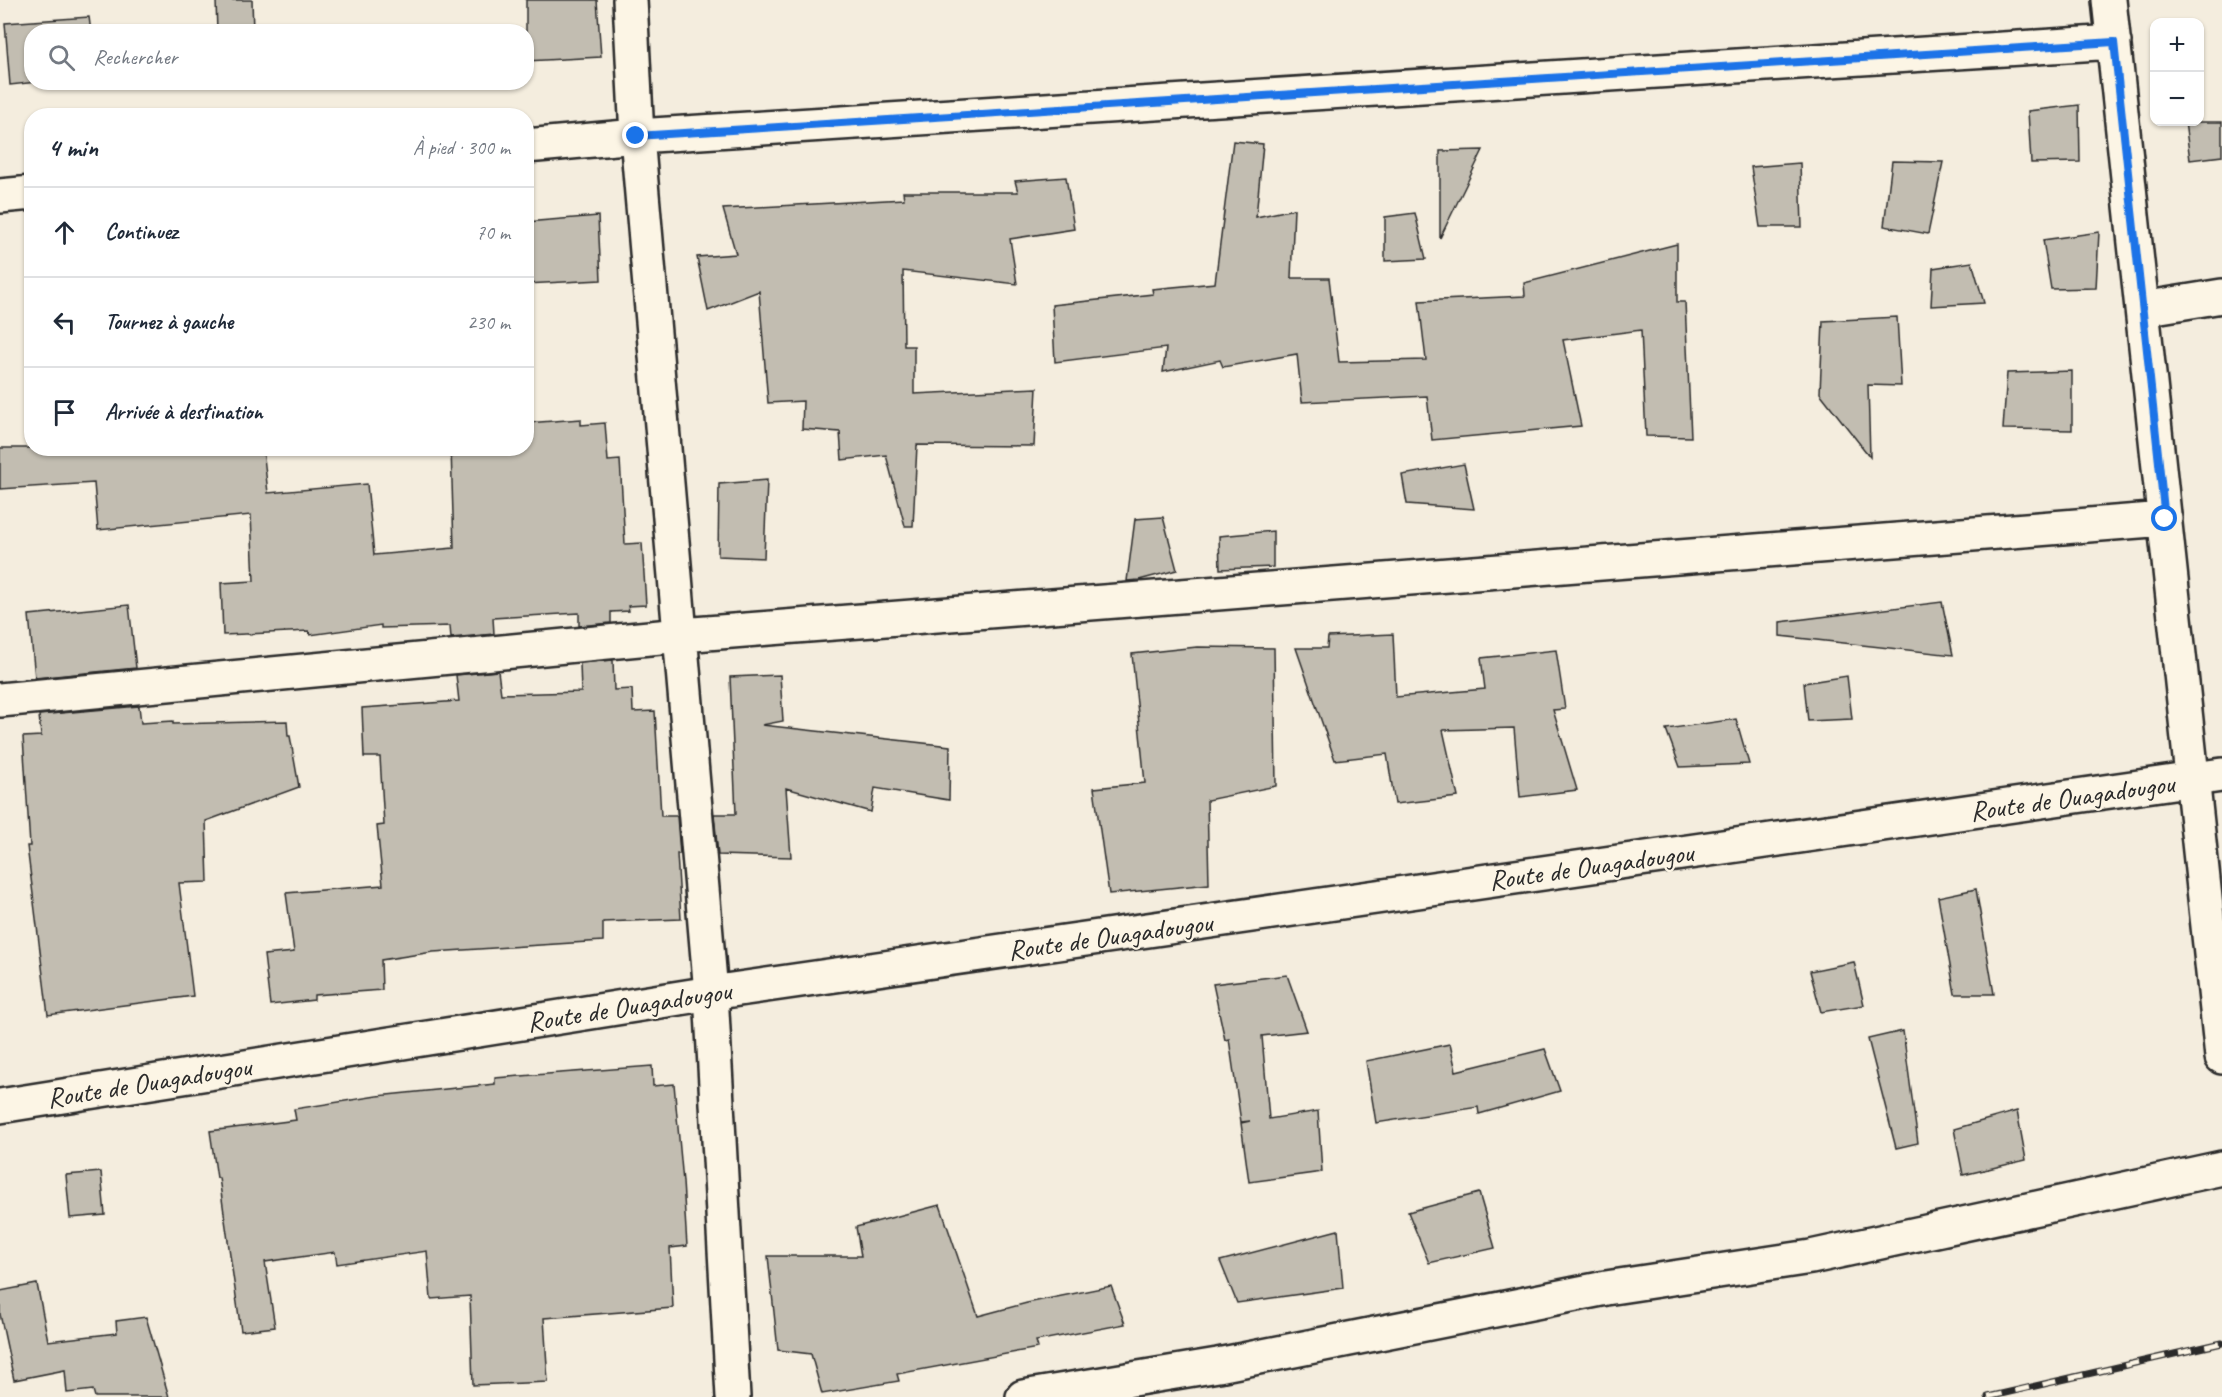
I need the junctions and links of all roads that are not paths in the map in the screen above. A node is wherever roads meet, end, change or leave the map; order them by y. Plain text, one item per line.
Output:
1 (630, 0) edge
2 (2109, 0) edge
3 (2114, 42) junction
4 (636, 136) junction
5 (534, 145) edge
6 (24, 194) edge
7 (0, 195) edge
8 (2222, 297) edge
9 (2142, 309) junction
10 (2165, 519) junction
11 (681, 635) junction
12 (0, 700) edge
13 (2208, 777) edge
14 (711, 993) junction
15 (2222, 1057) edge
16 (0, 1106) edge
17 (2222, 1168) edge
18 (733, 1397) edge
19 (1023, 1397) edge

1 - 4 street
2 - 3 street
3 - 4 street
3 - 9 street
4 - 5 street
4 - 11 street
6 - 7 street
8 - 9 street
9 - 10 street
10 - 11 street
10 - 13 street
11 - 12 street
11 - 14 street
13 - 14 street, Route de Ouagadougou
13 - 15 street
14 - 16 street, Route de Ouagadougou
14 - 18 street
17 - 19 street

